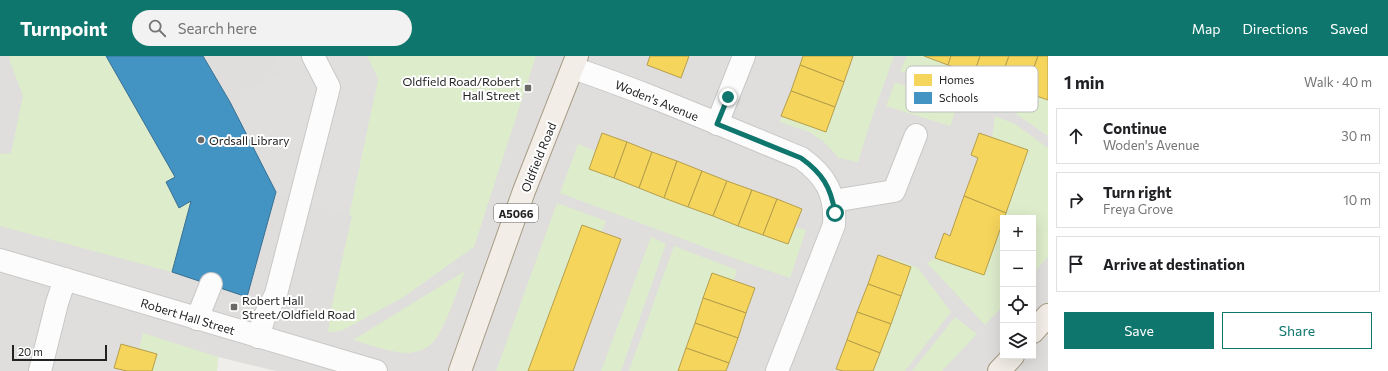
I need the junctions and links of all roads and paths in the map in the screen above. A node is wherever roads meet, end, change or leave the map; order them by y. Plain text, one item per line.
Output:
1 (313, 56) edge
2 (744, 56) edge
3 (575, 62) edge
4 (717, 124) junction
5 (916, 135) dead end
6 (833, 201) junction
7 (0, 260) edge
8 (65, 279) junction
9 (210, 284) dead end
10 (1048, 315) edge
11 (197, 319) junction
12 (1036, 329) edge
13 (258, 337) junction
14 (1009, 359) edge
15 (40, 371) edge
16 (376, 371) edge
17 (460, 371) edge
18 (777, 371) edge
19 (999, 371) edge

1 - 13 street
2 - 4 street
3 - 4 street, Woden's Avenue
3 - 17 main road, Oldfield Road / A5066
4 - 6 street, Woden's Avenue
5 - 6 street
6 - 18 street, Woden's Avenue
7 - 8 street, Robert Hall Street
8 - 11 street, Robert Hall Street
8 - 15 street
9 - 11 street
10 - 12 main road
11 - 13 street, Robert Hall Street
13 - 16 street, Robert Hall Street
14 - 19 main road

